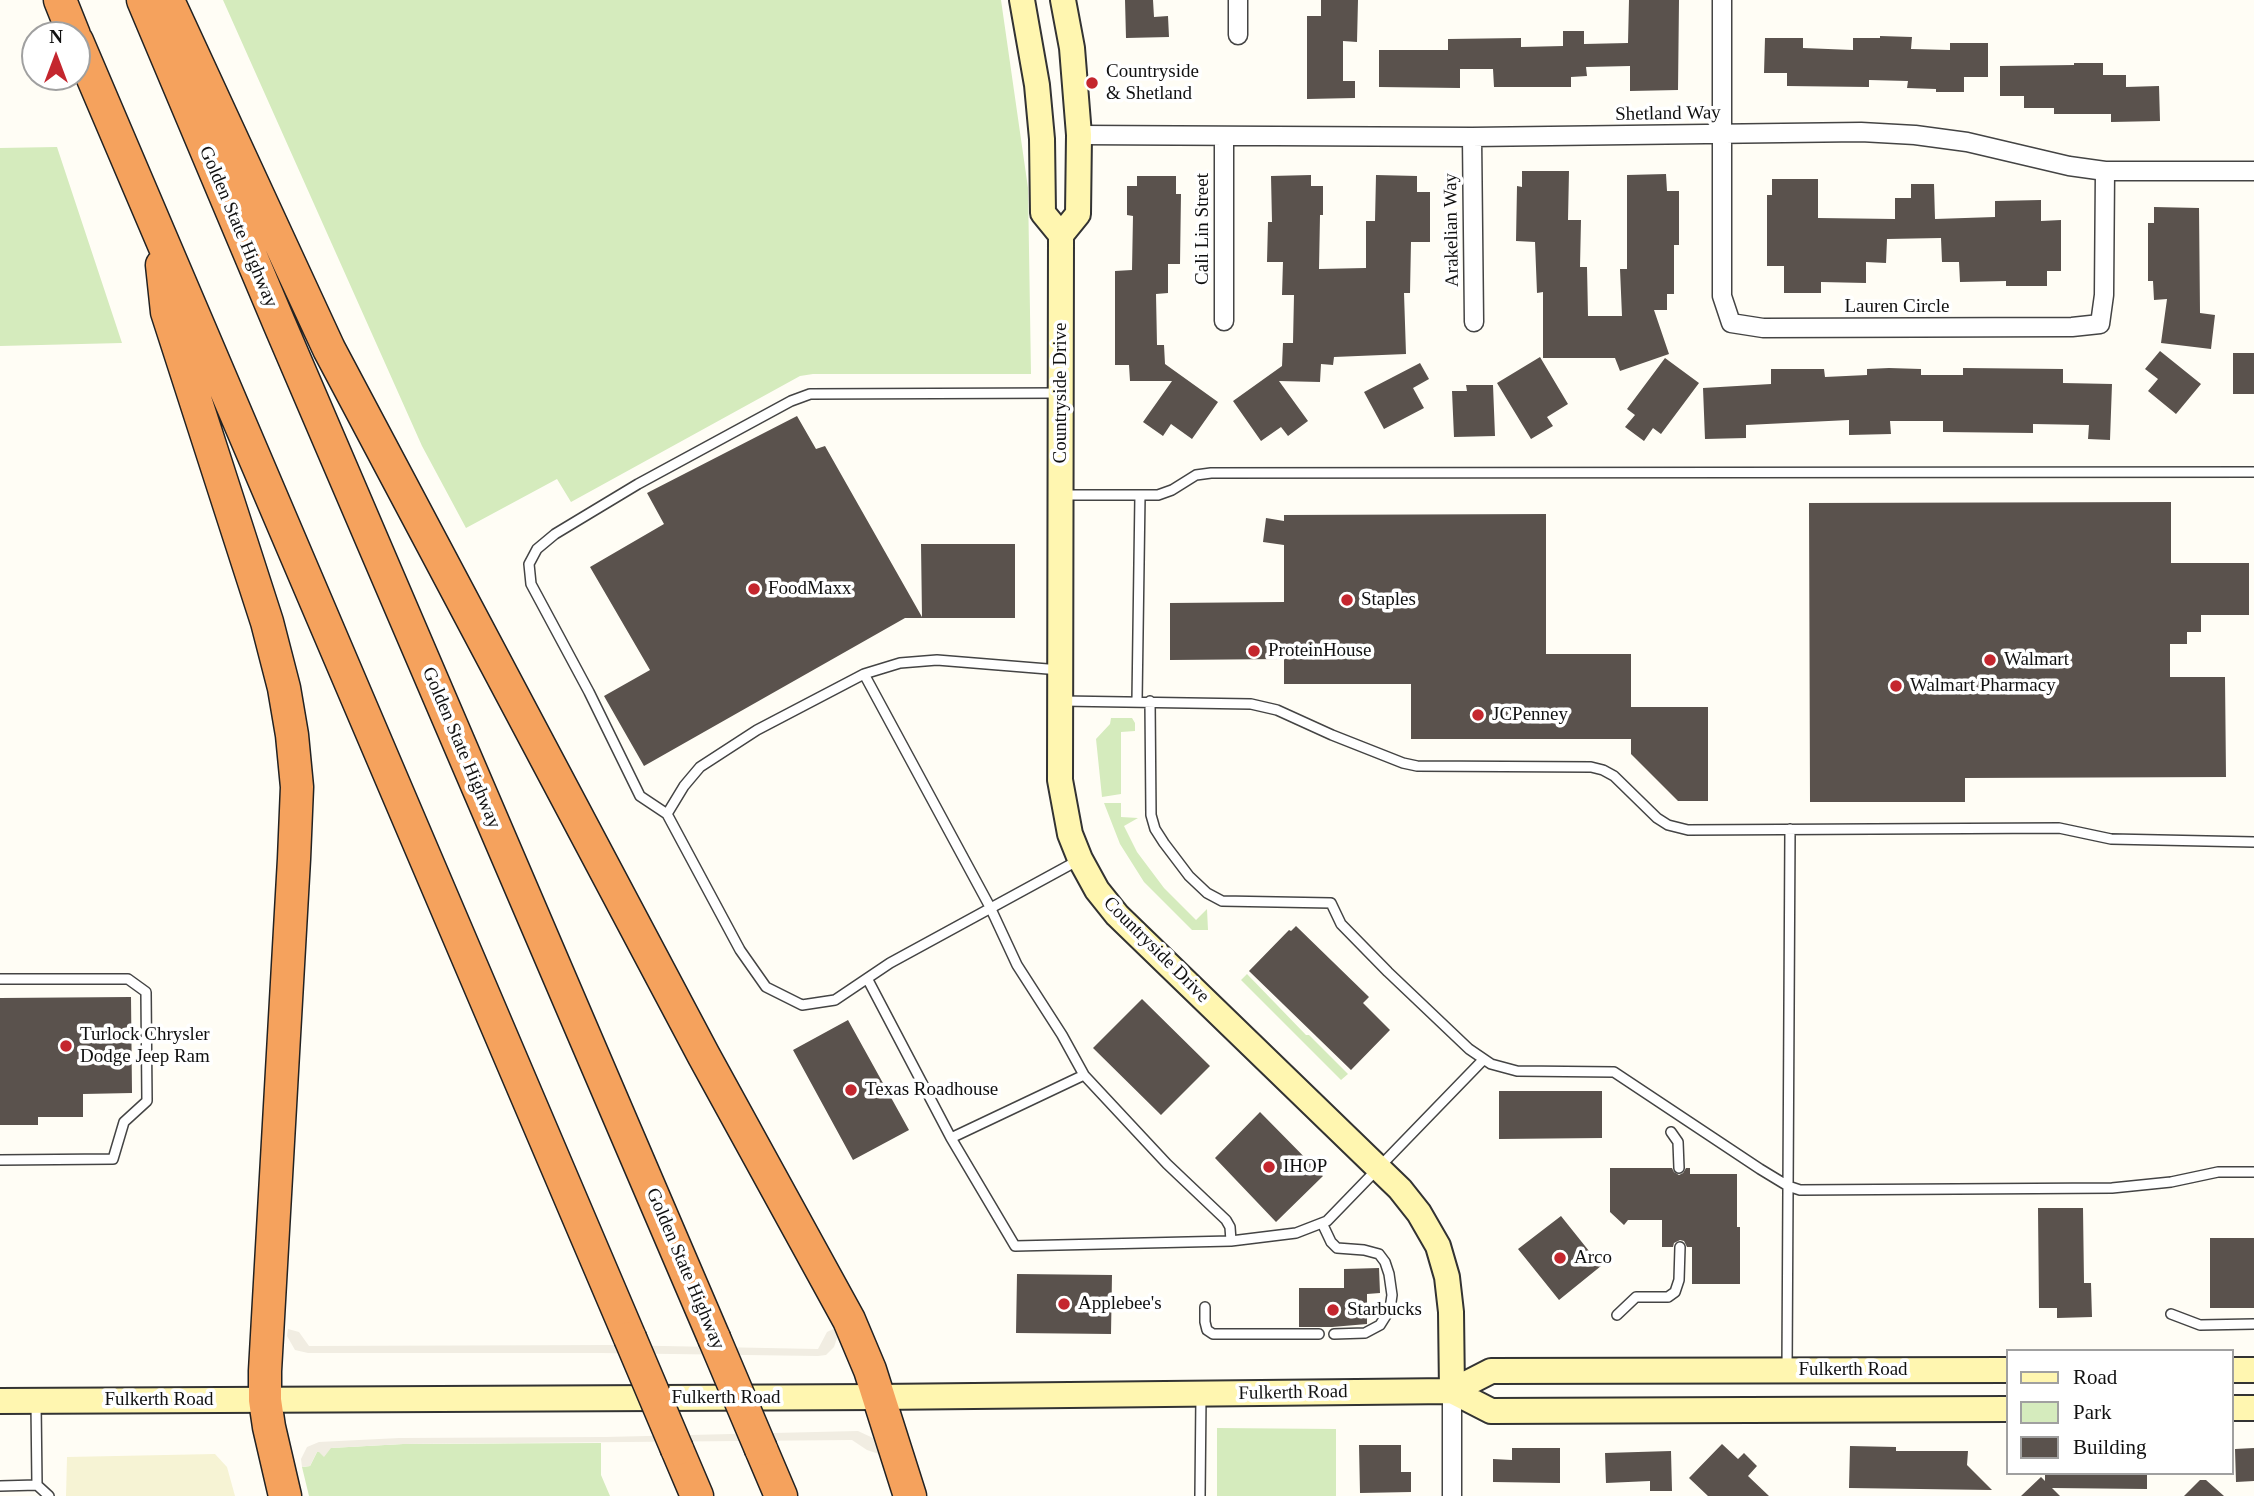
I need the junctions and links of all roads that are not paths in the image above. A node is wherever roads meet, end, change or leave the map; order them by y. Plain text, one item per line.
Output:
1 (60, 0) edge
2 (143, 0) edge
3 (164, 0) edge
4 (1022, 0) edge
5 (1063, 0) edge
6 (1238, 0) edge
7 (1722, 0) edge
8 (68, 21) edge
9 (1238, 35) dead end
10 (91, 74) edge
11 (1723, 134) junction
12 (1079, 135) junction
13 (1224, 136) junction
14 (1472, 137) junction
15 (2105, 171) junction
16 (2254, 171) edge
17 (160, 236) junction
18 (1061, 236) junction
19 (1224, 321) dead end
20 (1474, 322) dead end
21 (1061, 393) junction
22 (2254, 472) edge
23 (1062, 495) junction
24 (1140, 495) junction
25 (1062, 670) junction
26 (864, 674) junction
27 (1061, 701) junction
28 (1138, 701) junction
29 (1150, 701) junction
30 (667, 814) junction
31 (1790, 829) junction
32 (2254, 842) edge
33 (1080, 859) junction
34 (990, 907) junction
35 (0, 979) edge
36 (867, 980) junction
37 (1483, 1060) junction
38 (1084, 1075) junction
39 (1671, 1132) dead end
40 (951, 1138) junction
41 (0, 1160) edge
42 (1377, 1166) junction
43 (1679, 1168) dead end
44 (2254, 1172) edge
45 (1788, 1186) junction
46 (1322, 1223) junction
47 (1231, 1241) junction
48 (1680, 1247) dead end
49 (1205, 1307) dead end
50 (2171, 1314) dead end
51 (1617, 1315) dead end
52 (2254, 1324) edge
53 (1319, 1334) dead end
54 (1334, 1334) dead end
55 (1787, 1370) junction
56 (2006, 1370) edge
57 (2233, 1370) edge
58 (2254, 1370) edge
59 (1452, 1391) junction
60 (1200, 1394) junction
61 (878, 1397) junction
62 (265, 1400) junction
63 (0, 1401) edge
64 (36, 1401) junction
65 (2233, 1408) edge
66 (2254, 1408) edge
67 (2006, 1409) edge
68 (37, 1485) junction
69 (0, 1486) edge
70 (23, 1491) edge
71 (49, 1496) edge
72 (285, 1496) edge
73 (697, 1496) edge
74 (781, 1496) edge
75 (910, 1496) edge
76 (1200, 1496) edge
77 (1451, 1496) edge

1 - 8 highway
2 - 74 highway, Golden State Highway, bridge
3 - 61 highway
4 - 18 street
5 - 12 street
6 - 9 street
7 - 11 street
10 - 17 highway
11 - 14 street, Shetland Way
11 - 15 street, Shetland Way
11 - 15 street, Lauren Circle
12 - 13 street, Shetland Way
12 - 18 street
13 - 14 street, Shetland Way
13 - 19 street, Cali Lin Street
14 - 20 street, Arakelian Way
15 - 16 street, Shetland Way
17 - 62 highway
17 - 73 highway, bridge
18 - 21 street, Countryside Drive
21 - 23 street, Countryside Drive
21 - 30 lane
22 - 24 lane
23 - 24 lane
23 - 25 street, Countryside Drive
24 - 28 lane
25 - 26 lane
25 - 27 street, Countryside Drive
26 - 30 lane
26 - 34 lane
27 - 28 lane
27 - 33 street, Countryside Drive
28 - 29 lane
29 - 31 lane
29 - 37 lane
30 - 36 lane
31 - 32 lane
31 - 45 lane
33 - 34 lane
33 - 42 street, Countryside Drive
34 - 36 lane
34 - 38 lane
35 - 41 lane
36 - 40 lane
37 - 42 lane
37 - 45 lane
38 - 40 lane
38 - 47 lane
39 - 43 lane
40 - 47 lane
42 - 46 lane
42 - 59 street, Countryside Drive
44 - 45 lane
45 - 55 lane
46 - 47 lane
46 - 54 lane
48 - 51 lane
49 - 53 lane
50 - 52 lane
55 - 56 street, Fulkerth Road
55 - 59 street, Fulkerth Road
57 - 58 street
59 - 60 street, Fulkerth Road
59 - 67 street, Fulkerth Road
59 - 77 street, Countryside Drive
60 - 61 street, Fulkerth Road
60 - 76 lane
61 - 62 street, Fulkerth Road
61 - 75 highway
62 - 64 street, Fulkerth Road
62 - 72 highway
63 - 64 street, Fulkerth Road
64 - 68 lane
65 - 66 street
68 - 70 lane
68 - 71 lane
69 - 70 lane

